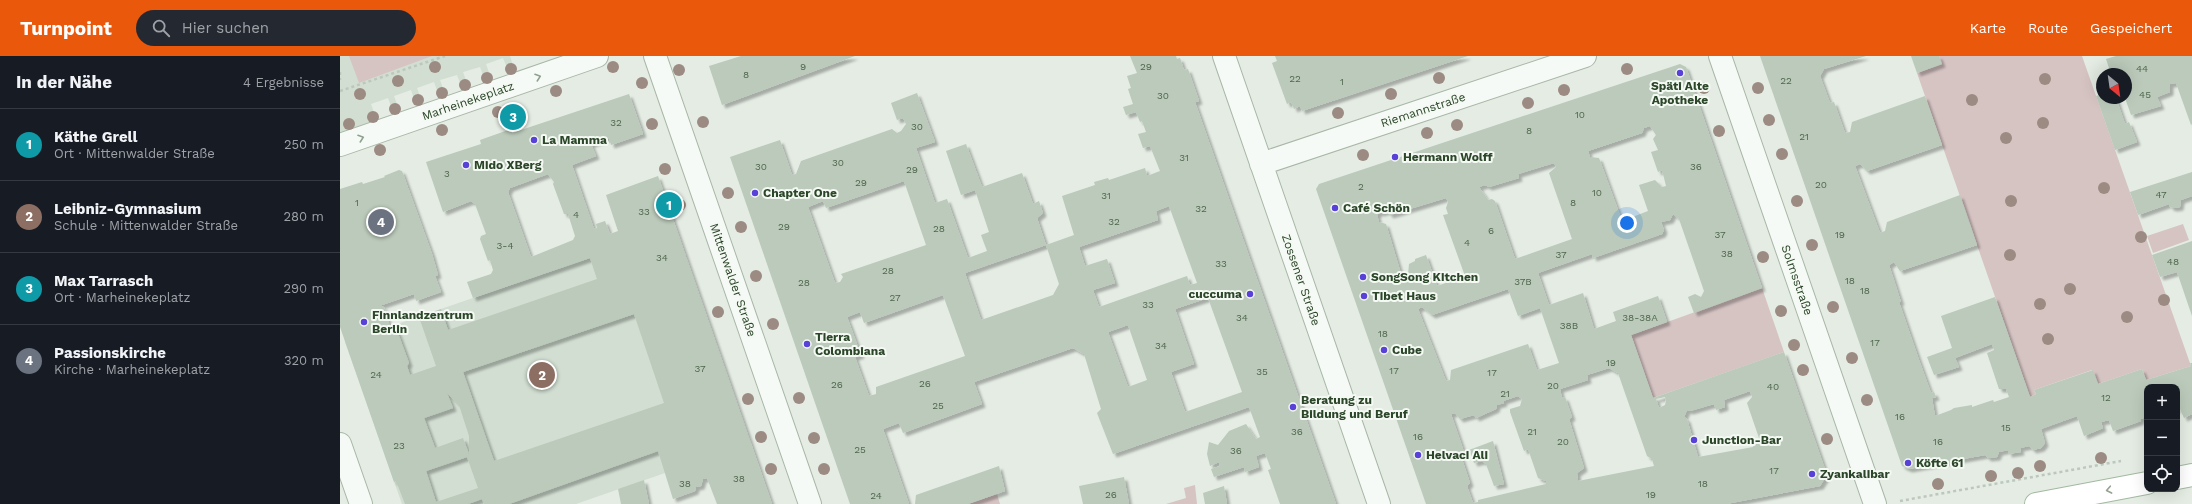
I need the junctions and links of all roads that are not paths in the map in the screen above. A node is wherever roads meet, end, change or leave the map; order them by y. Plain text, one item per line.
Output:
1 (597, 56) edge
2 (655, 56) edge
3 (1224, 56) edge
4 (1585, 56) edge
5 (1720, 56) edge
6 (340, 146) edge
7 (1261, 164) junction
8 (340, 444) edge
9 (2192, 475) edge
10 (2180, 477) edge
11 (2144, 484) edge
12 (361, 504) edge
13 (810, 504) edge
14 (1379, 504) edge
15 (1875, 504) edge
16 (2036, 504) edge

6 -> 1 street, Marheinekeplatz
2 - 13 street, Mittenwalder Straße
3 - 7 street, Zossener Straße
4 - 7 street, Riemannstraße
5 - 15 street, Solmsstraße
7 - 14 street, Zossener Straße
8 - 12 street
9 - 10 main road
11 -> 16 main road

